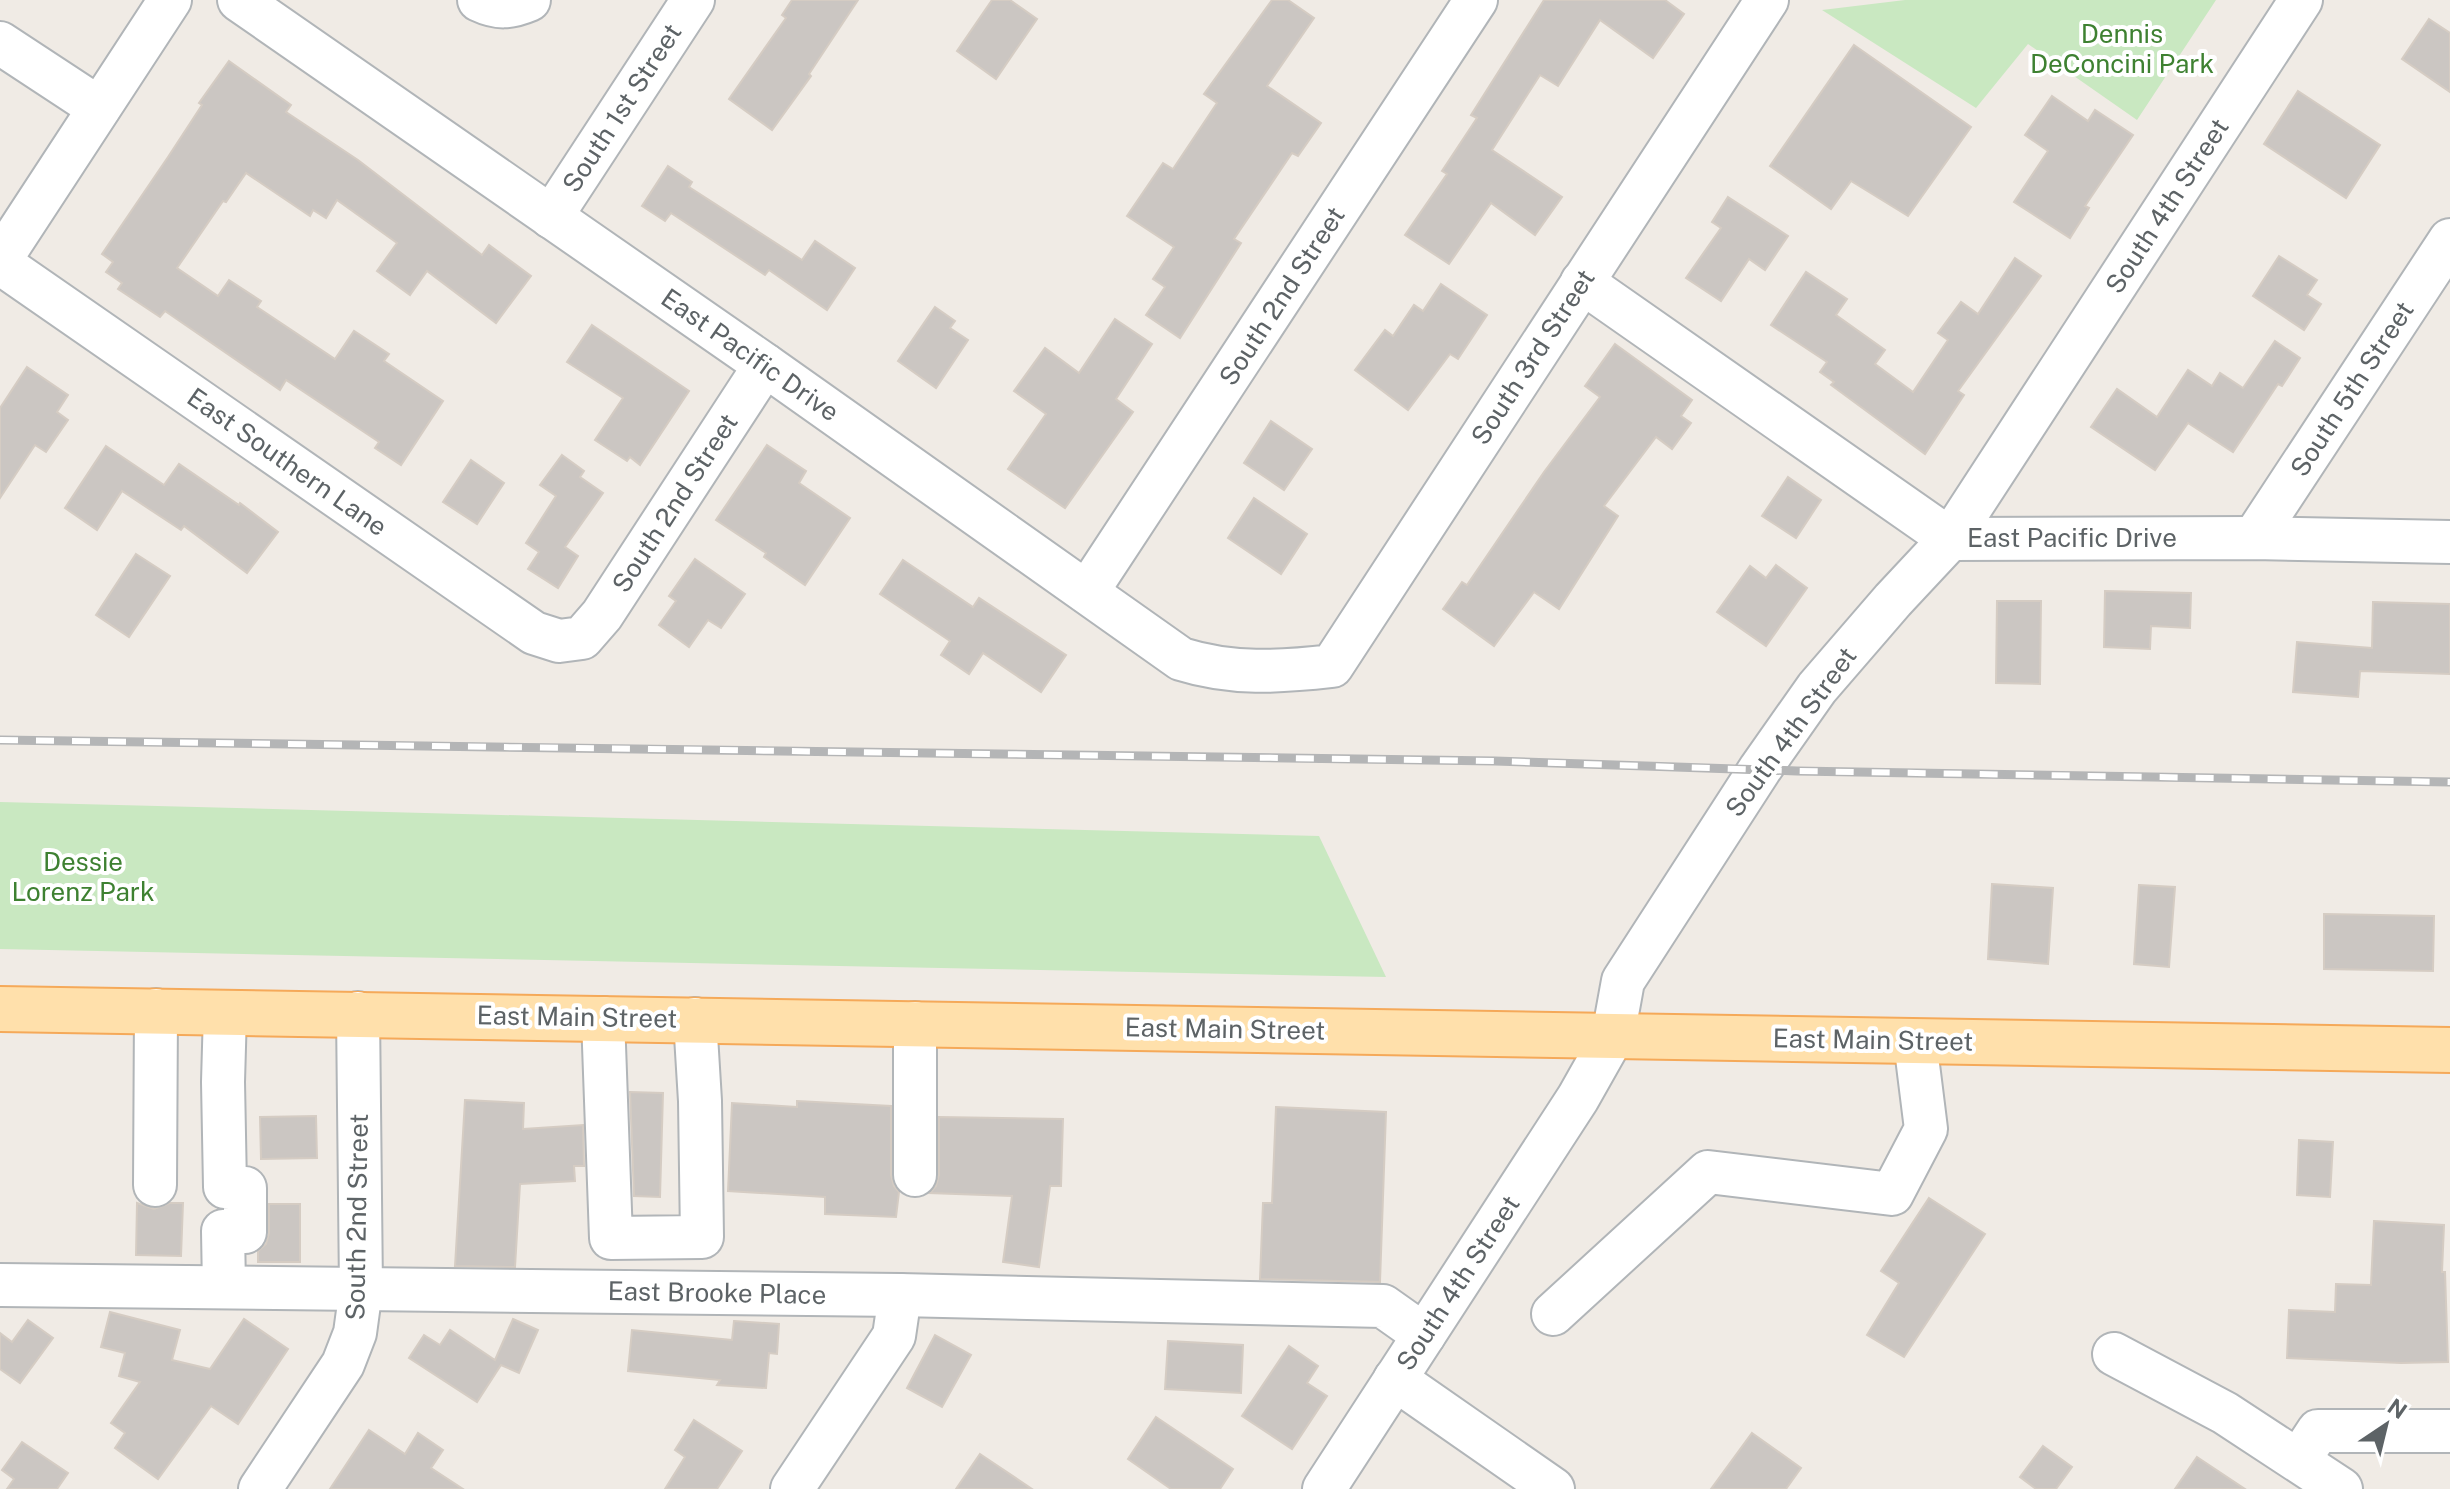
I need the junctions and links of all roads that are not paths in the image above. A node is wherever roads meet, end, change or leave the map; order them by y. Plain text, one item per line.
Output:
1 (170, 0) edge
2 (239, 0) edge
3 (479, 0) edge
4 (529, 0) edge
5 (693, 0) edge
6 (1476, 0) edge
7 (1767, 0) edge
8 (2301, 0) edge
9 (0, 43) edge
10 (99, 108) junction
11 (551, 217) junction
12 (2450, 240) edge
13 (0, 261) edge
14 (1582, 282) junction
15 (765, 365) junction
16 (2254, 538) junction
17 (1950, 539) junction
18 (2450, 542) edge
19 (1087, 592) junction
20 (582, 638) joint
21 (1274, 673) joint
22 (0, 1009) edge
23 (156, 1010) junction
24 (225, 1012) junction
25 (358, 1013) junction
26 (603, 1018) junction
27 (695, 1019) junction
28 (915, 1023) junction
29 (1613, 1036) junction
30 (1915, 1041) junction
31 (2450, 1050) edge
32 (915, 1175) dead end
33 (155, 1185) dead end
34 (0, 1285) edge
35 (224, 1287) junction
36 (361, 1289) junction
37 (900, 1295) junction
38 (1553, 1314) dead end
39 (1424, 1335) junction
40 (2114, 1354) dead end
41 (1395, 1379) junction
42 (2450, 1431) edge
43 (2299, 1460) junction
44 (260, 1489) edge
45 (792, 1489) edge
46 (1324, 1489) edge
47 (1553, 1489) edge
48 (2341, 1489) edge

1 - 10 street
2 - 11 street, East Pacific Drive
3 - 4 street
5 - 11 street, South 1st Street
6 - 19 street, South 2nd Street
7 - 14 street, South 3rd Street
8 - 17 street, South 4th Street
9 - 10 street
10 - 13 street
11 - 15 street, East Pacific Drive
12 - 16 street, South 5th Street
13 - 20 street, East Southern Lane
14 - 17 street, East Pacific Drive
14 - 21 street, South 3rd Street
15 - 19 street, East Pacific Drive
15 - 20 street, South 2nd Street
16 - 17 street, East Pacific Drive
16 - 18 street, East Pacific Drive
17 - 29 street, South 4th Street
19 - 21 street, East Pacific Drive
22 - 23 main road, East Main Street
23 - 24 main road, East Main Street
23 - 33 street
24 - 25 main road, East Main Street
24 - 35 street
25 - 26 main road, East Main Street
25 - 36 street, South 2nd Street
26 - 27 main road, East Main Street
26 - 27 street
27 - 28 main road, East Main Street
28 - 29 main road, East Main Street
28 - 32 street
29 - 30 main road, East Main Street
29 - 39 street, South 4th Street
30 - 31 main road, East Main Street
30 - 38 street
34 - 35 street, East Brooke Place
35 - 36 street, East Brooke Place
36 - 37 street, East Brooke Place
36 - 44 street, South 2nd Street
37 - 39 street, East Brooke Place
37 - 45 street
39 - 41 street, South 4th Street
40 - 43 street
41 - 46 street, South 4th Street
41 - 47 street
42 - 43 street
43 - 48 street

